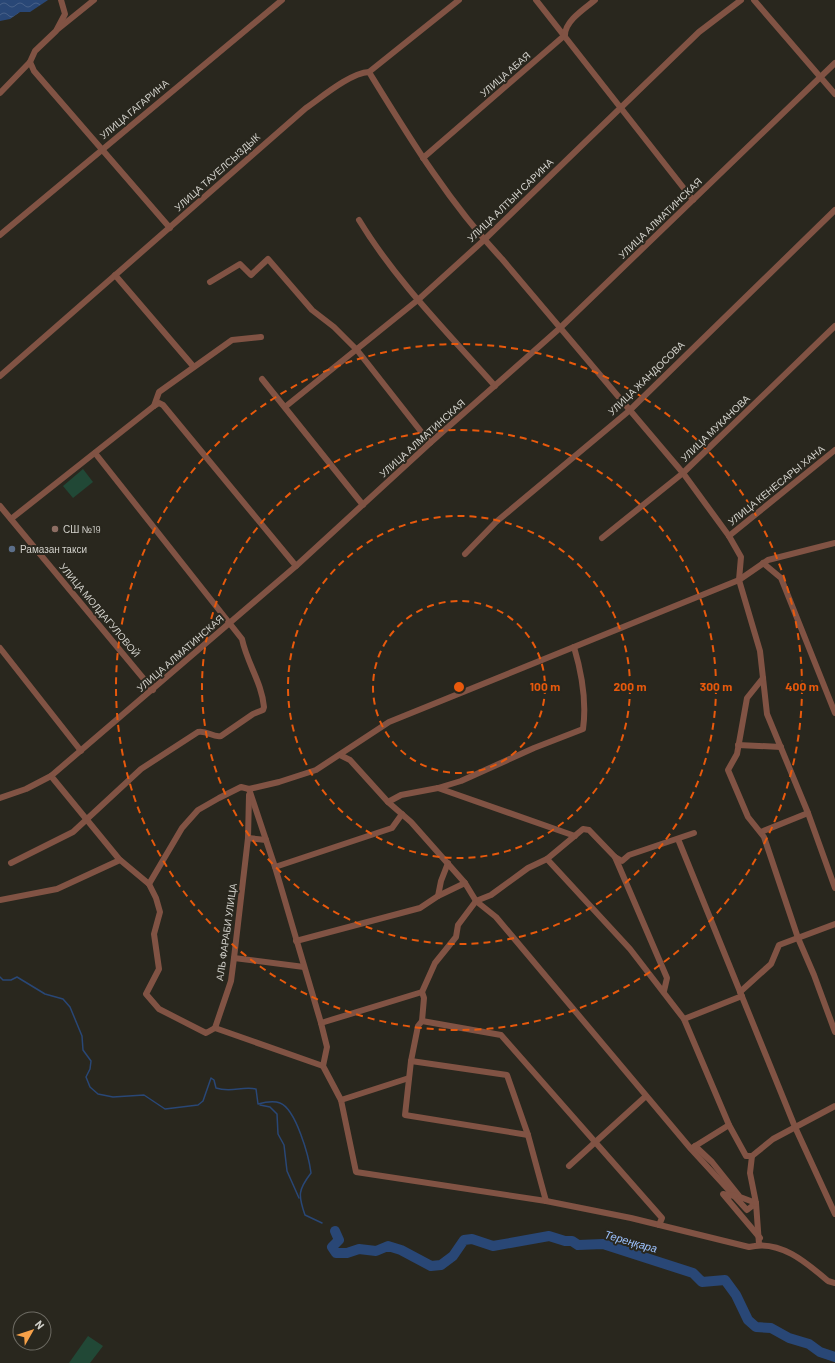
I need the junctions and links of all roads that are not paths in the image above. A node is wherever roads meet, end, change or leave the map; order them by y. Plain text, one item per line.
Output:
1 (61, 0) edge
2 (94, 0) edge
3 (282, 0) edge
4 (459, 0) edge
5 (536, 0) edge
6 (595, 0) edge
7 (741, 0) edge
8 (754, 0) edge
9 (56, 31) junction
10 (565, 36) junction
11 (30, 62) junction
12 (835, 63) edge
13 (369, 72) junction
14 (822, 76) junction
15 (0, 93) edge
16 (835, 94) edge
17 (622, 108) junction
18 (102, 148) junction
19 (422, 158) junction
20 (694, 200) junction
21 (835, 210) edge
22 (359, 220) dead end
23 (170, 228) junction
24 (0, 235) edge
25 (484, 240) junction
26 (115, 275) junction
27 (210, 282) dead end
28 (419, 299) junction
29 (835, 326) edge
30 (560, 328) junction
31 (262, 337) dead end
32 (356, 350) junction
33 (193, 366) junction
34 (0, 376) edge
35 (262, 379) dead end
36 (495, 386) junction
37 (154, 406) junction
38 (285, 407) junction
39 (630, 410) junction
40 (430, 443) junction
41 (835, 450) edge
42 (95, 453) junction
43 (683, 473) junction
44 (363, 505) junction
45 (0, 506) edge
46 (10, 519) junction
47 (729, 536) junction
48 (602, 538) dead end
49 (834, 545) edge
50 (465, 554) dead end
51 (763, 563) junction
52 (296, 566) junction
53 (739, 580) junction
54 (230, 624) junction
55 (574, 647) junction
56 (0, 648) edge
57 (763, 678) junction
58 (153, 690) junction
59 (835, 714) edge
60 (738, 745) junction
61 (781, 747) junction
62 (81, 750) junction
63 (340, 755) junction
64 (51, 776) junction
65 (438, 788) junction
66 (249, 789) junction
67 (0, 798) edge
68 (388, 802) junction
69 (808, 813) junction
70 (402, 814) junction
71 (87, 820) junction
72 (761, 832) junction
73 (694, 833) dead end
74 (575, 836) junction
75 (248, 838) junction
76 (678, 839) junction
77 (266, 840) junction
78 (615, 857) junction
79 (547, 859) junction
80 (120, 860) junction
81 (11, 863) dead end
82 (448, 863) junction
83 (275, 867) junction
84 (465, 883) junction
85 (149, 884) junction
86 (835, 888) edge
87 (438, 896) junction
88 (0, 900) edge
89 (476, 901) junction
90 (835, 924) edge
91 (798, 938) junction
92 (296, 941) junction
93 (234, 958) junction
94 (304, 967) junction
95 (664, 991) junction
96 (422, 992) junction
97 (741, 994) junction
98 (684, 1019) junction
99 (422, 1021) junction
100 (321, 1023) junction
101 (215, 1028) junction
102 (835, 1032) edge
103 (411, 1061) junction
104 (323, 1066) junction
105 (409, 1078) junction
106 (646, 1096) junction
107 (342, 1100) junction
108 (835, 1106) edge
109 (729, 1125) junction
110 (795, 1127) junction
111 (528, 1135) junction
112 (596, 1142) junction
113 (693, 1148) junction
114 (752, 1156) junction
115 (569, 1166) dead end
116 (733, 1195) junction
117 (740, 1197) junction
118 (546, 1201) junction
119 (756, 1203) junction
120 (835, 1214) edge
121 (659, 1225) junction
122 (759, 1241) junction
123 (835, 1283) edge

1 - 9 street
2 - 9 street
3 - 18 street, УЛИЦА ГАГАРИНА
4 - 13 street, УЛИЦА ТАУЕЛСЫЗДЫК
5 - 10 street
6 - 10 street, УЛИЦА АБАЯ
7 - 17 street, УЛИЦА АЛТЫН САРИНА
8 - 14 street
9 - 11 street
10 - 17 street
10 - 19 street, УЛИЦА АБАЯ
11 - 15 street
11 - 18 street
12 - 14 street, УЛИЦА АЛМАТИНСКАЯ
13 - 19 street
13 - 23 street, УЛИЦА ТАУЕЛСЫЗДЫК
14 - 16 street
14 - 20 street, УЛИЦА АЛМАТИНСКАЯ
17 - 20 street
17 - 25 street, УЛИЦА АЛТЫН САРИНА
18 - 23 street
18 - 24 street, УЛИЦА ГАГАРИНА
19 - 25 street
20 - 30 street, УЛИЦА АЛМАТИНСКАЯ
21 - 39 street, УЛИЦА ЖАНДОСОВА
22 - 28 street
23 - 26 street, УЛИЦА ТАУЕЛСЫЗДЫК
25 - 28 street, УЛИЦА АЛТЫН САРИНА
25 - 30 street
26 - 33 street
26 - 34 street, УЛИЦА ТАУЕЛСЫЗДЫК
27 - 32 street
28 - 32 street, УЛИЦА АЛТЫН САРИНА
28 - 36 street
29 - 43 street, УЛИЦА МУКАНОВА
30 - 36 street, УЛИЦА АЛМАТИНСКАЯ
30 - 39 street
31 - 33 street
32 - 38 street, УЛИЦА АЛТЫН САРИНА
32 - 40 street
33 - 37 street
35 - 38 street
36 - 40 street, УЛИЦА АЛМАТИНСКАЯ
37 - 42 street
37 - 52 street
38 - 44 street
39 - 43 street
39 - 50 street, УЛИЦА ЖАНДОСОВА
40 - 44 street, УЛИЦА АЛМАТИНСКАЯ
41 - 47 street, УЛИЦА КЕНЕСАРЫ ХАНА
42 - 46 street
42 - 54 street
43 - 47 street
43 - 48 street, УЛИЦА МУКАНОВА
44 - 52 street, УЛИЦА АЛМАТИНСКАЯ
45 - 46 street, УЛИЦА МОЛДАГУЛОВОЙ
46 - 58 street, УЛИЦА МОЛДАГУЛОВОЙ
47 - 53 street
49 - 51 street
51 - 53 street
51 - 59 street
52 - 54 street, УЛИЦА АЛМАТИНСКАЯ
53 - 55 street
53 - 57 street
54 - 58 street, УЛИЦА АЛМАТИНСКАЯ
54 - 71 street
55 - 63 street
55 - 65 street
56 - 62 street
57 - 60 street
57 - 61 street
58 - 62 street, УЛИЦА АЛМАТИНСКАЯ
60 - 61 street
60 - 72 street
61 - 69 street
62 - 64 street, УЛИЦА АЛМАТИНСКАЯ
63 - 66 street
63 - 68 street
64 - 67 street, УЛИЦА АЛМАТИНСКАЯ
64 - 71 street
65 - 68 street
65 - 74 street
66 - 75 street, АЛЬ ФАРАБИ УЛИЦА
66 - 77 street
66 - 85 street
68 - 70 street
69 - 72 street
69 - 86 street
70 - 82 street
70 - 83 street
71 - 80 street
71 - 81 street
72 - 91 street
73 - 76 street
74 - 78 street
74 - 79 street
75 - 77 street
75 - 93 street, АЛЬ ФАРАБИ УЛИЦА
76 - 78 street
76 - 97 street
77 - 83 street
78 - 95 street
79 - 89 street
79 - 95 street
80 - 85 street
80 - 88 street
82 - 84 street
82 - 87 street
83 - 92 street
84 - 87 street
84 - 89 street
85 - 101 street
87 - 92 street
89 - 96 street
89 - 106 street
90 - 91 street
91 - 97 street
91 - 102 street
92 - 94 street
93 - 94 street
93 - 101 street, АЛЬ ФАРАБИ УЛИЦА
94 - 100 street
95 - 98 street
96 - 99 street
96 - 100 street
97 - 98 street
97 - 110 street
98 - 109 street
99 - 103 street
99 - 112 street
100 - 104 street
101 - 104 street
103 - 105 street
103 - 111 street
104 - 107 street
105 - 107 street
105 - 111 street
106 - 112 street
106 - 113 street
107 - 118 street
108 - 110 street
109 - 113 street
109 - 114 street
110 - 114 street
110 - 120 street
111 - 118 street
112 - 115 street
112 - 121 street
113 - 116 street
113 - 117 street
114 - 119 street
116 - 117 street
116 - 119 street
116 - 122 street
117 - 119 street
118 - 121 street
119 - 122 street
121 - 122 street
122 - 123 street

